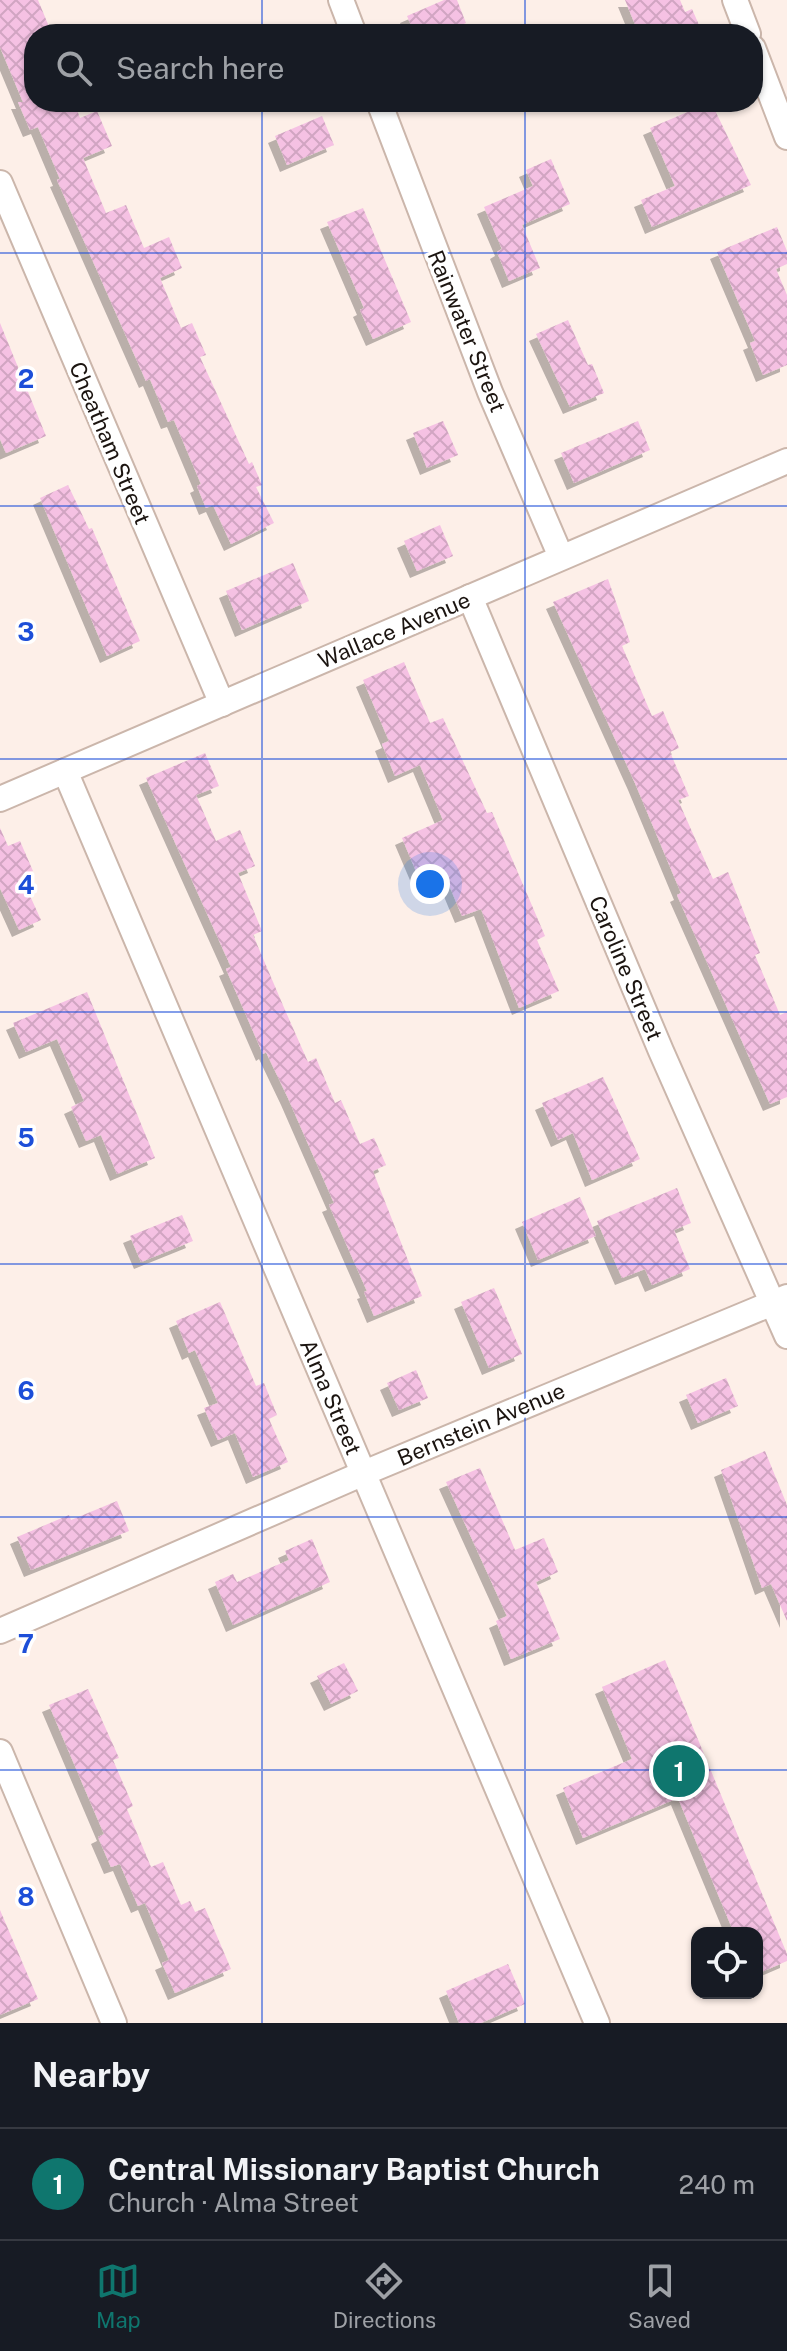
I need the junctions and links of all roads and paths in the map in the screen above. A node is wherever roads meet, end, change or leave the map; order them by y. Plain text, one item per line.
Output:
1 (341, 0) edge
2 (735, 0) edge
3 (350, 24) edge
4 (744, 24) edge
5 (763, 74) edge
6 (383, 112) edge
7 (787, 137) edge
8 (0, 183) edge
9 (787, 461) edge
10 (561, 557) junction
11 (470, 597) junction
12 (222, 704) junction
13 (65, 771) junction
14 (0, 799) edge
15 (780, 1300) edge
16 (787, 1336) edge
17 (364, 1473) junction
18 (0, 1631) edge
19 (0, 1752) edge
20 (114, 2023) edge
21 (597, 2023) edge

1 - 3 street
2 - 4 street
5 - 7 street
6 - 10 street, Rainwater Street
8 - 12 street, Cheatham Street
9 - 10 street, Wallace Avenue
10 - 11 street, Wallace Avenue
11 - 12 street, Wallace Avenue
11 - 15 street, Caroline Street
12 - 13 street, Wallace Avenue
13 - 14 street, Wallace Avenue
13 - 17 street, Alma Street
15 - 16 street, Caroline Street
15 - 17 street, Bernstein Avenue
17 - 18 street, Bernstein Avenue
17 - 21 street, Alma Street
19 - 20 street

